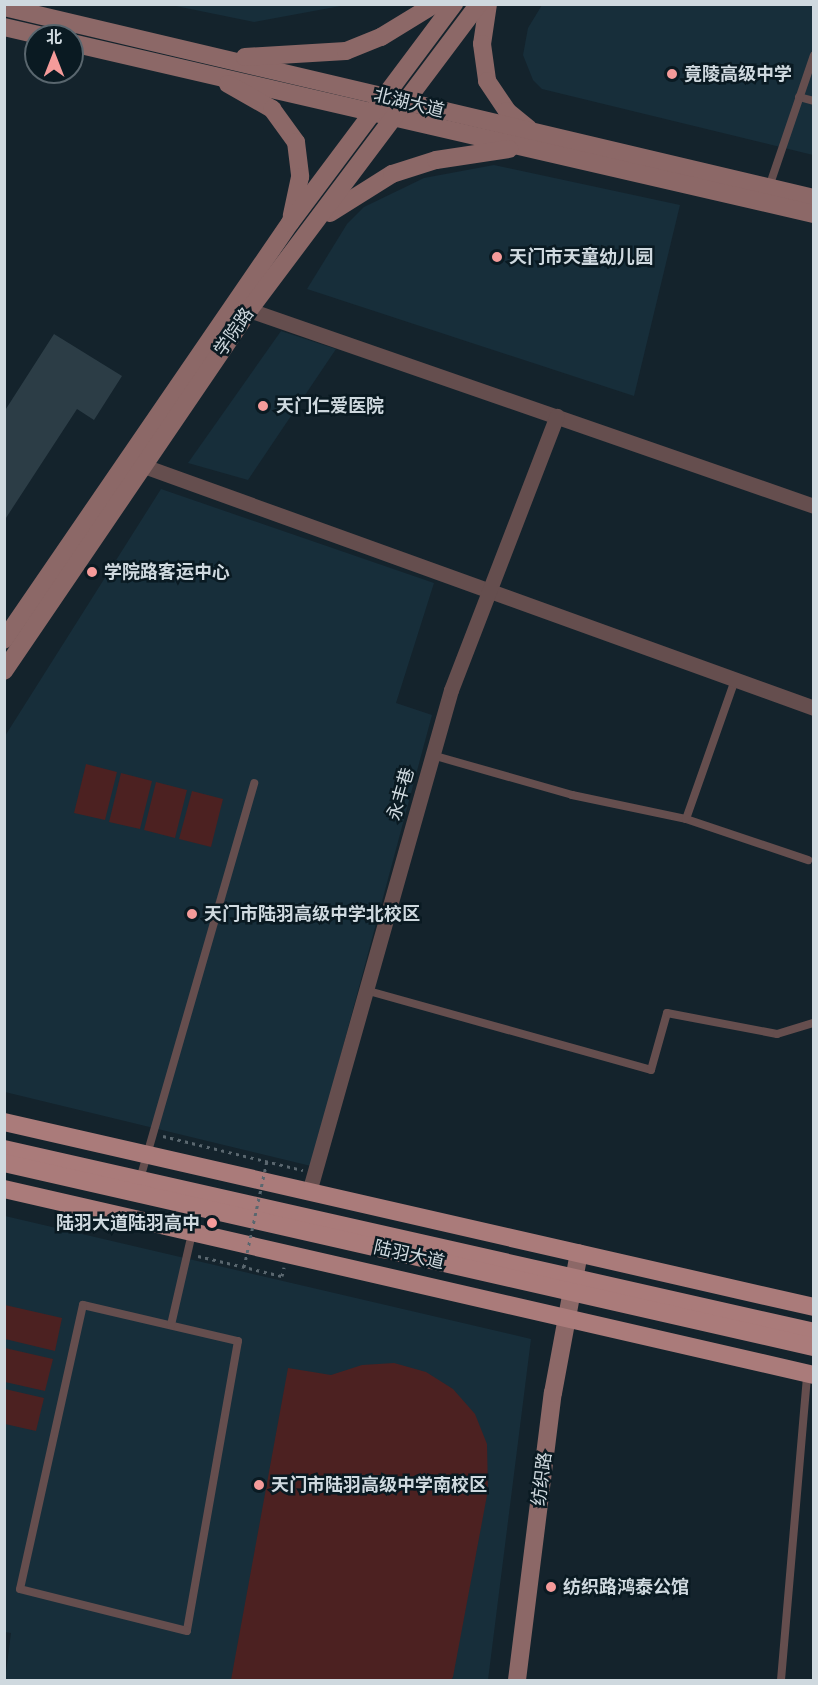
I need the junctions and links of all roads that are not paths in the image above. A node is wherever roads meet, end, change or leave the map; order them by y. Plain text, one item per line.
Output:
1 (435, 4) edge
2 (454, 4) edge
3 (479, 4) edge
4 (488, 4) edge
5 (4, 7) edge
6 (4, 27) edge
7 (24, 32) edge
8 (84, 46) edge
9 (813, 55) edge
10 (217, 57) junction
11 (207, 74) junction
12 (384, 97) junction
13 (799, 97) junction
14 (813, 100) edge
15 (400, 110) junction
16 (372, 111) junction
17 (530, 140) junction
18 (766, 195) junction
19 (813, 198) edge
20 (813, 214) edge
21 (290, 223) junction
22 (308, 232) junction
23 (249, 310) junction
24 (557, 416) junction
25 (141, 465) junction
26 (813, 506) edge
27 (485, 591) junction
28 (10, 643) edge
29 (4, 671) edge
30 (735, 680) junction
31 (813, 708) edge
32 (432, 755) junction
33 (254, 783) dead end
34 (686, 819) junction
35 (808, 860) dead end
36 (365, 990) junction
37 (813, 1023) edge
38 (4, 1122) edge
39 (4, 1149) edge
40 (148, 1155) junction
41 (4, 1163) edge
42 (140, 1179) junction
43 (4, 1189) edge
44 (309, 1192) junction
45 (198, 1207) junction
46 (192, 1233) junction
47 (579, 1253) junction
48 (573, 1285) junction
49 (813, 1307) edge
50 (567, 1318) junction
51 (171, 1325) junction
52 (813, 1332) edge
53 (813, 1347) edge
54 (810, 1374) edge
55 (517, 1680) edge
56 (781, 1680) edge

1 - 10 main road
2 - 12 main road, 学院路
3 - 15 main road, 学院路
4 - 17 main road
5 - 10 main road, 北湖大道
6 - 7 main road
8 - 11 main road, 北湖大道
9 - 13 lane
10 - 12 main road, 北湖大道
11 - 16 main road, 北湖大道
11 - 21 main road
12 - 15 main road, 北湖大道
12 - 16 main road, 学院路
13 - 14 lane
13 - 18 lane
15 - 16 main road, 北湖大道
15 - 17 main road, 北湖大道
15 - 22 main road, 学院路
16 - 21 main road, 学院路
17 - 18 main road, 北湖大道
17 - 22 main road
18 - 19 main road, 北湖大道
18 - 20 main road, 北湖大道
21 - 28 main road, 学院路
22 - 23 main road, 学院路
23 - 24 street
23 - 25 main road, 学院路
24 - 26 street
24 - 27 street, 永丰巷
25 - 27 street
25 - 28 main road, 学院路
27 - 30 street
27 - 32 street, 永丰巷
28 - 29 main road, 学院路
30 - 31 street
30 - 34 lane
32 - 34 lane
32 - 36 street, 永丰巷
33 - 40 lane
34 - 35 lane
36 - 37 lane
36 - 44 street, 永丰巷
38 - 40 main road
39 - 42 main road, 陆羽大道
40 - 42 lane
40 - 44 main road
41 - 45 main road, 陆羽大道
42 - 48 main road, 陆羽大道
43 - 46 main road
44 - 47 main road
45 - 46 lane
45 - 48 main road, 陆羽大道
46 - 50 main road
46 - 51 lane
47 - 48 main road, 纺织路
47 - 49 main road
48 - 50 main road, 纺织路
48 - 52 main road, 陆羽大道
48 - 53 main road, 陆羽大道
50 - 54 main road
50 - 55 main road, 纺织路
51 - 51 lane
54 - 56 lane

